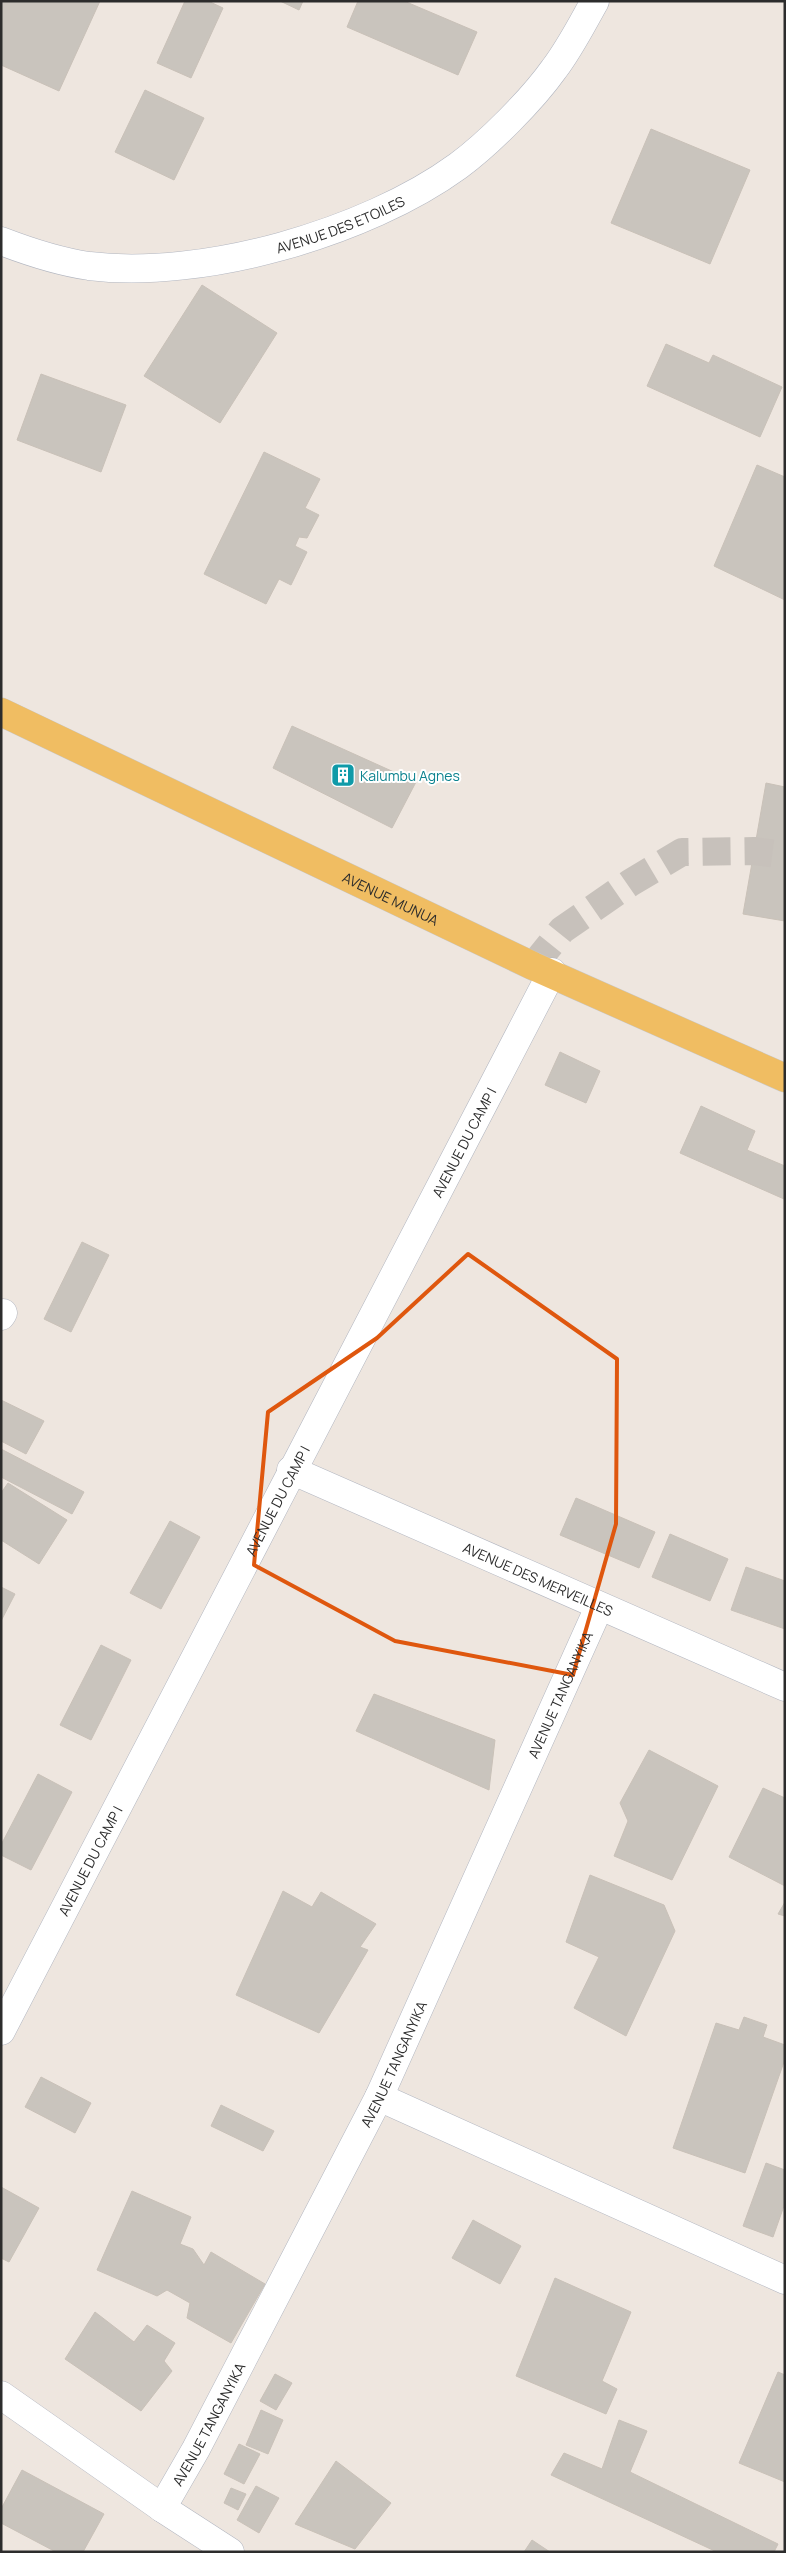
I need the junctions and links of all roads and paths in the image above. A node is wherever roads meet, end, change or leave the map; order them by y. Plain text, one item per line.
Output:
1 (596, 1) edge
2 (1, 241) edge
3 (1, 712) edge
4 (552, 972) junction
5 (785, 1078) edge
6 (291, 1470) junction
7 (599, 1607) junction
8 (785, 1687) edge
9 (1, 2031) edge
10 (379, 2097) junction
11 (785, 2280) edge
12 (1, 2395) edge
13 (162, 2508) junction
14 (204, 2544) edge
15 (230, 2552) edge

1 - 2 street, AVENUE DES ETOILES
3 - 4 main road, AVENUE MUNUA
4 - 5 main road, AVENUE MUNUA
4 - 6 street, AVENUE DU CAMP I
6 - 7 street, AVENUE DES MERVEILLES
6 - 9 street, AVENUE DU CAMP I
7 - 8 street, AVENUE DES MERVEILLES
7 - 10 street, AVENUE TANGANYIKA
10 - 11 street
10 - 13 street, AVENUE TANGANYIKA
12 - 13 street
13 - 14 street
14 - 15 street

